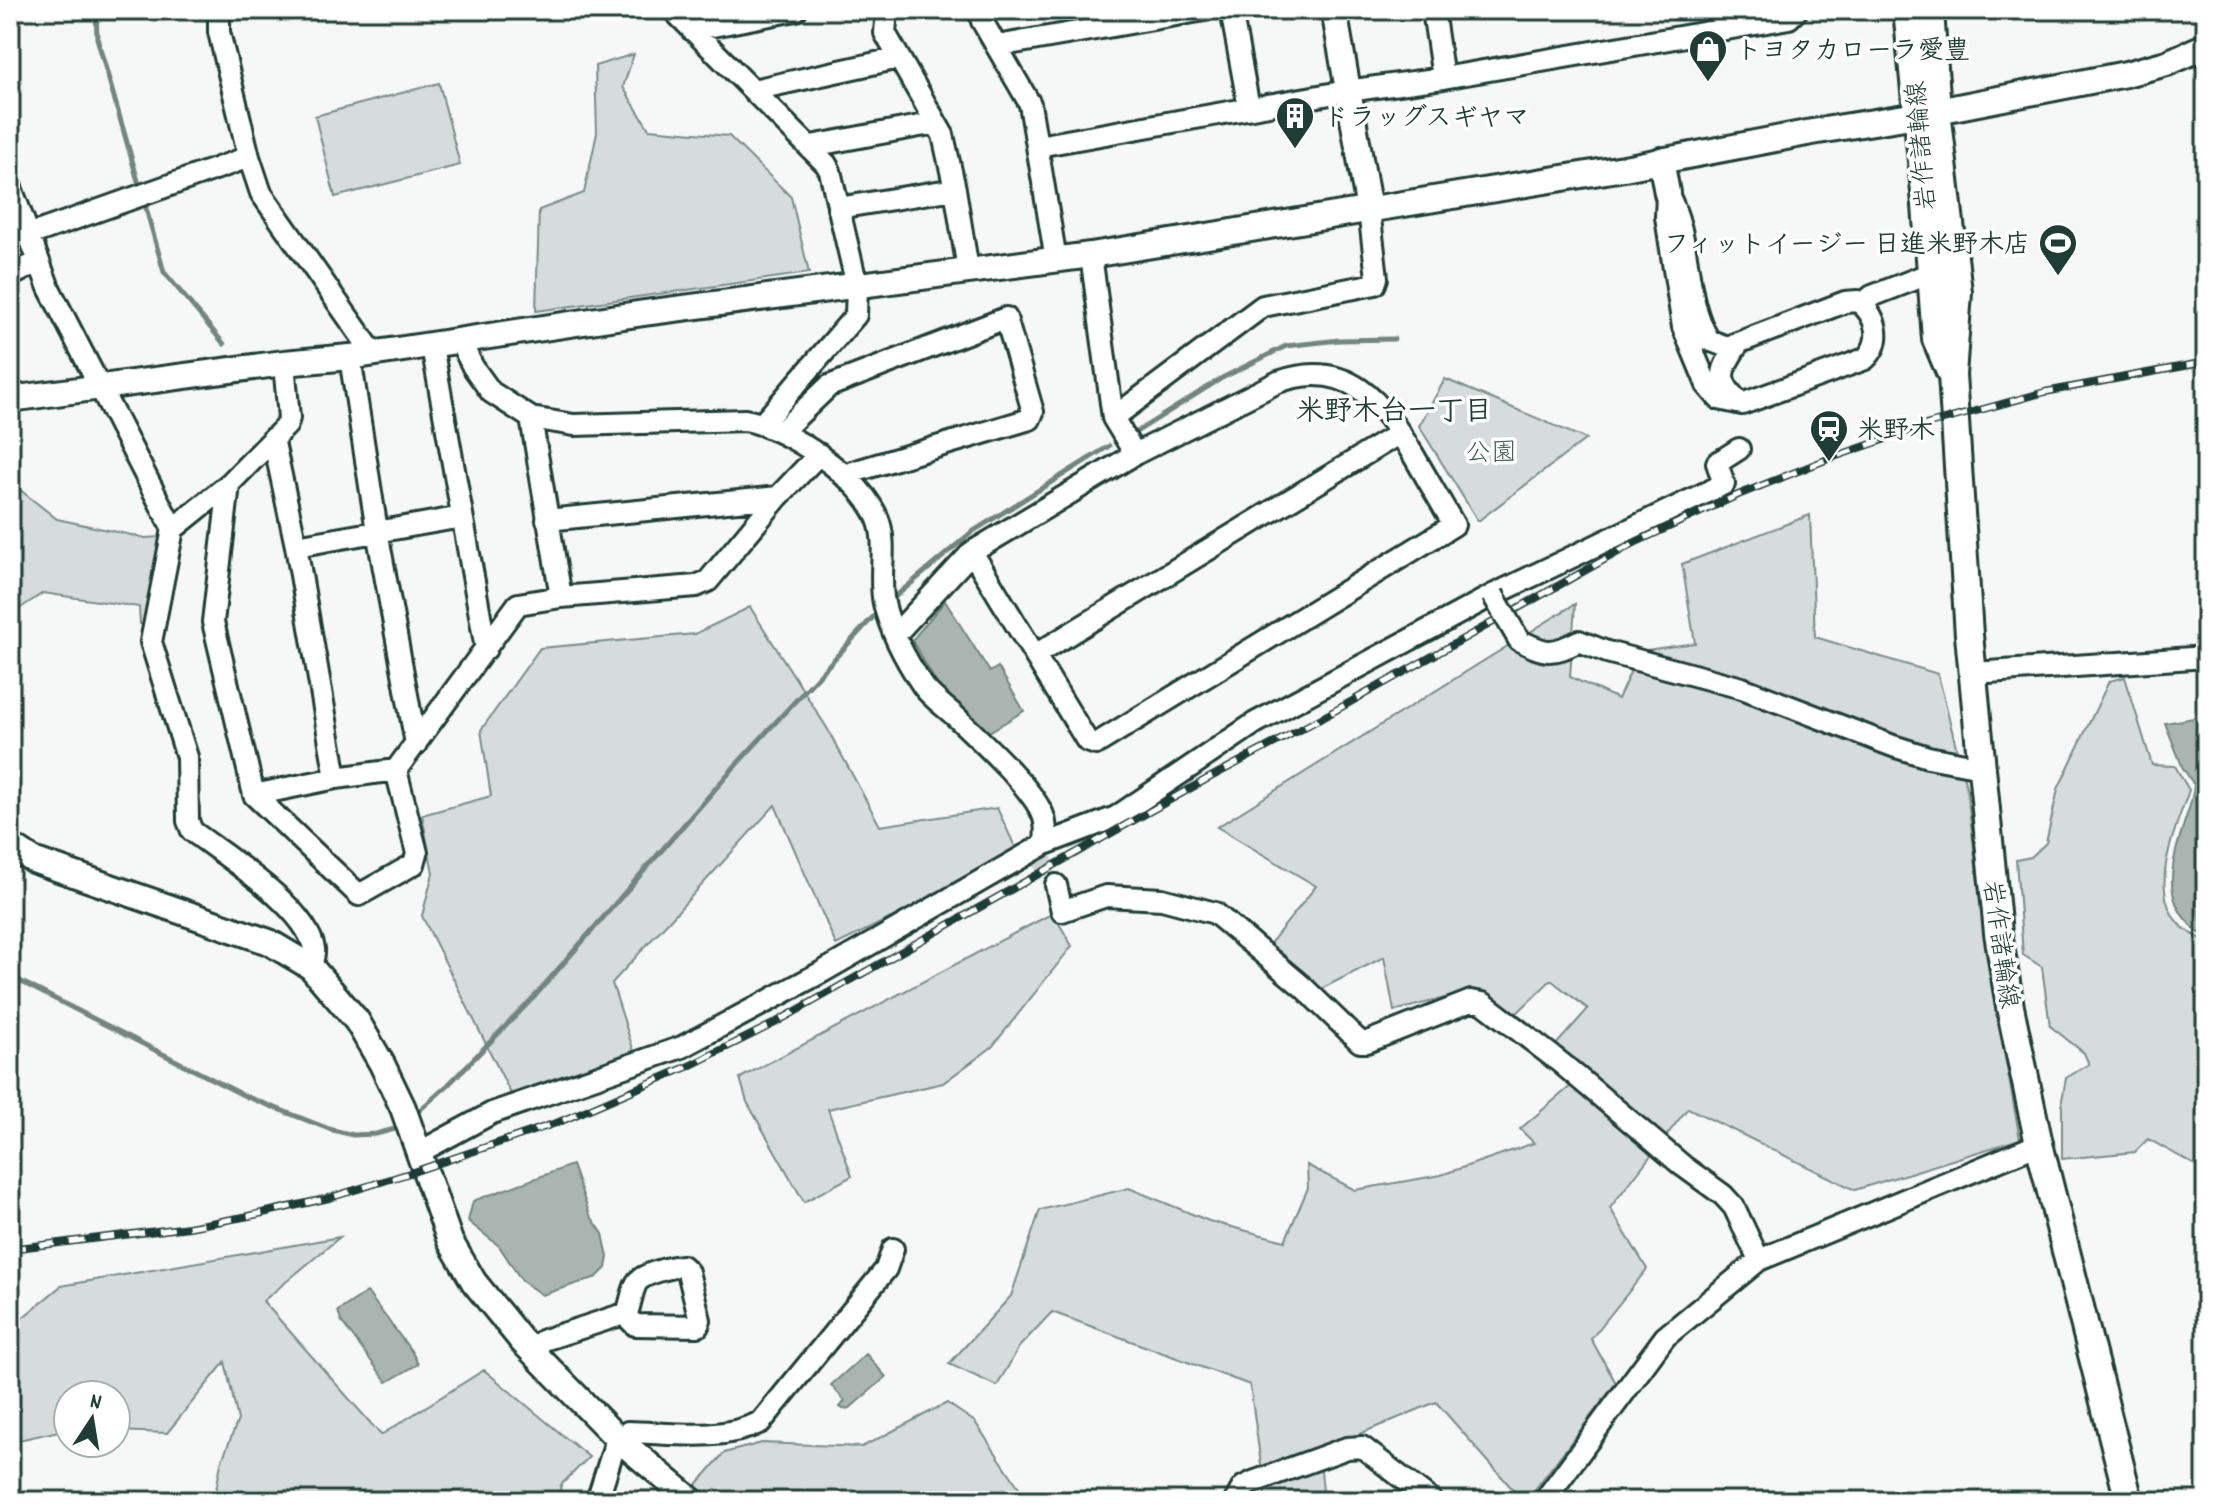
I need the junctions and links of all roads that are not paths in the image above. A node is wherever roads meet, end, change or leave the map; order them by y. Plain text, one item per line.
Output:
1 (219, 10) edge
2 (673, 10) edge
3 (796, 10) edge
4 (887, 10) edge
5 (979, 10) edge
6 (1205, 10) edge
7 (1231, 10) edge
8 (1334, 10) edge
9 (1433, 10) edge
10 (1797, 10) edge
11 (1907, 10) edge
12 (1930, 10) edge
13 (692, 30) junction
14 (997, 46) junction
15 (2206, 46) edge
16 (899, 58) junction
17 (1443, 78) junction
18 (753, 90) junction
19 (1347, 91) junction
20 (1249, 108) junction
21 (1927, 113) junction
22 (936, 123) junction
23 (811, 146) junction
24 (1038, 146) junction
25 (249, 157) junction
26 (1661, 160) junction
27 (10, 185) edge
28 (955, 189) junction
29 (1667, 193) junction
30 (838, 208) junction
31 (1369, 210) junction
32 (29, 235) junction
33 (1091, 255) junction
34 (1056, 260) junction
35 (38, 262) junction
36 (968, 270) junction
37 (1931, 273) junction
38 (10, 276) edge
39 (857, 286) junction
40 (1863, 304) junction
41 (460, 341) junction
42 (1738, 344) junction
43 (432, 346) junction
44 (361, 355) junction
45 (284, 363) junction
46 (1952, 375) junction
47 (102, 387) junction
48 (10, 399) edge
49 (1742, 404) junction
50 (531, 418) junction
51 (1113, 418) junction
52 (772, 428) junction
53 (1400, 433) junction
54 (273, 438) junction
55 (1739, 449) dead end
56 (819, 454) junction
57 (1135, 454) junction
58 (843, 475) junction
59 (229, 484) junction
60 (778, 497) junction
61 (462, 517) junction
62 (547, 520) junction
63 (173, 529) junction
64 (377, 531) junction
65 (296, 546) junction
66 (972, 552) junction
67 (1493, 595) junction
68 (561, 597) junction
69 (895, 635) junction
70 (486, 649) junction
71 (1035, 655) junction
72 (2206, 657) edge
73 (1974, 673) junction
74 (416, 744) junction
75 (1981, 767) junction
76 (396, 770) junction
77 (336, 778) junction
78 (254, 795) junction
79 (1045, 844) junction
80 (10, 845) edge
81 (1056, 885) tunnel mouth
82 (311, 967) junction
83 (2039, 1144) junction
84 (418, 1153) junction
85 (893, 1249) dead end
86 (1759, 1260) junction
87 (627, 1313) dead end
88 (530, 1349) junction
89 (618, 1440) junction
90 (597, 1501) edge
91 (692, 1501) edge
92 (1235, 1501) edge
93 (1432, 1501) edge
94 (1544, 1501) edge
95 (2129, 1501) edge

1 - 25 street
2 - 13 street
3 - 13 street
4 - 16 street
5 - 14 street
6 - 14 street
7 - 20 street
8 - 19 street
9 - 17 street
10 - 17 street
11 - 21 main road, 岩作諸輪線
12 - 21 main road, 岩作諸輪線
13 - 18 street
14 - 24 street
15 - 21 street
16 - 18 street
16 - 22 street
17 - 19 street
18 - 23 street
19 - 20 street
19 - 31 street
20 - 24 street
21 - 26 street
21 - 37 main road, 岩作諸輪線
21 - 46 main road, 岩作諸輪線
22 - 23 street
22 - 28 street
23 - 30 street
24 - 34 street
25 - 32 street
25 - 44 street
26 - 29 street
26 - 31 street
27 - 32 street
28 - 30 street
28 - 36 street
29 - 42 street
29 - 49 street
30 - 39 street
31 - 33 street
31 - 51 street
32 - 35 street
33 - 34 street
33 - 51 street
34 - 36 street
35 - 38 street
35 - 47 street
36 - 39 street
37 - 40 street
37 - 46 main road, 岩作諸輪線
39 - 41 street
39 - 52 street
40 - 42 street
40 - 49 street
41 - 43 street
41 - 50 street
42 - 49 street
43 - 44 street
43 - 61 street
44 - 45 street
44 - 64 street
45 - 47 street
45 - 54 street
46 - 73 main road, 岩作諸輪線
47 - 48 street
47 - 63 street
50 - 52 street
50 - 62 street
51 - 57 street
52 - 56 street
52 - 58 street
53 - 57 street
53 - 71 street
53 - 71 street
54 - 59 street
54 - 65 street
55 - 67 street
56 - 58 street
56 - 60 street
57 - 66 street
58 - 69 street
59 - 63 street
59 - 78 street
60 - 62 street
60 - 68 street
61 - 64 street
61 - 70 street
62 - 68 street
63 - 82 street
64 - 65 street
64 - 74 street
65 - 77 street
66 - 69 street
66 - 71 street
67 - 75 street, bridge
67 - 79 street
68 - 70 street
69 - 79 street
70 - 74 street
72 - 73 street
73 - 75 main road, 岩作諸輪線
74 - 76 street
75 - 83 main road, 岩作諸輪線
76 - 77 street
76 - 78 street
77 - 78 street
79 - 84 street
80 - 82 street
81 - 86 street
82 - 84 street
83 - 86 street
83 - 95 main road, 岩作諸輪線
84 - 88 street
85 - 89 street
86 - 94 street
87 - 88 street
88 - 89 street
89 - 90 street
89 - 91 street
92 - 93 street

